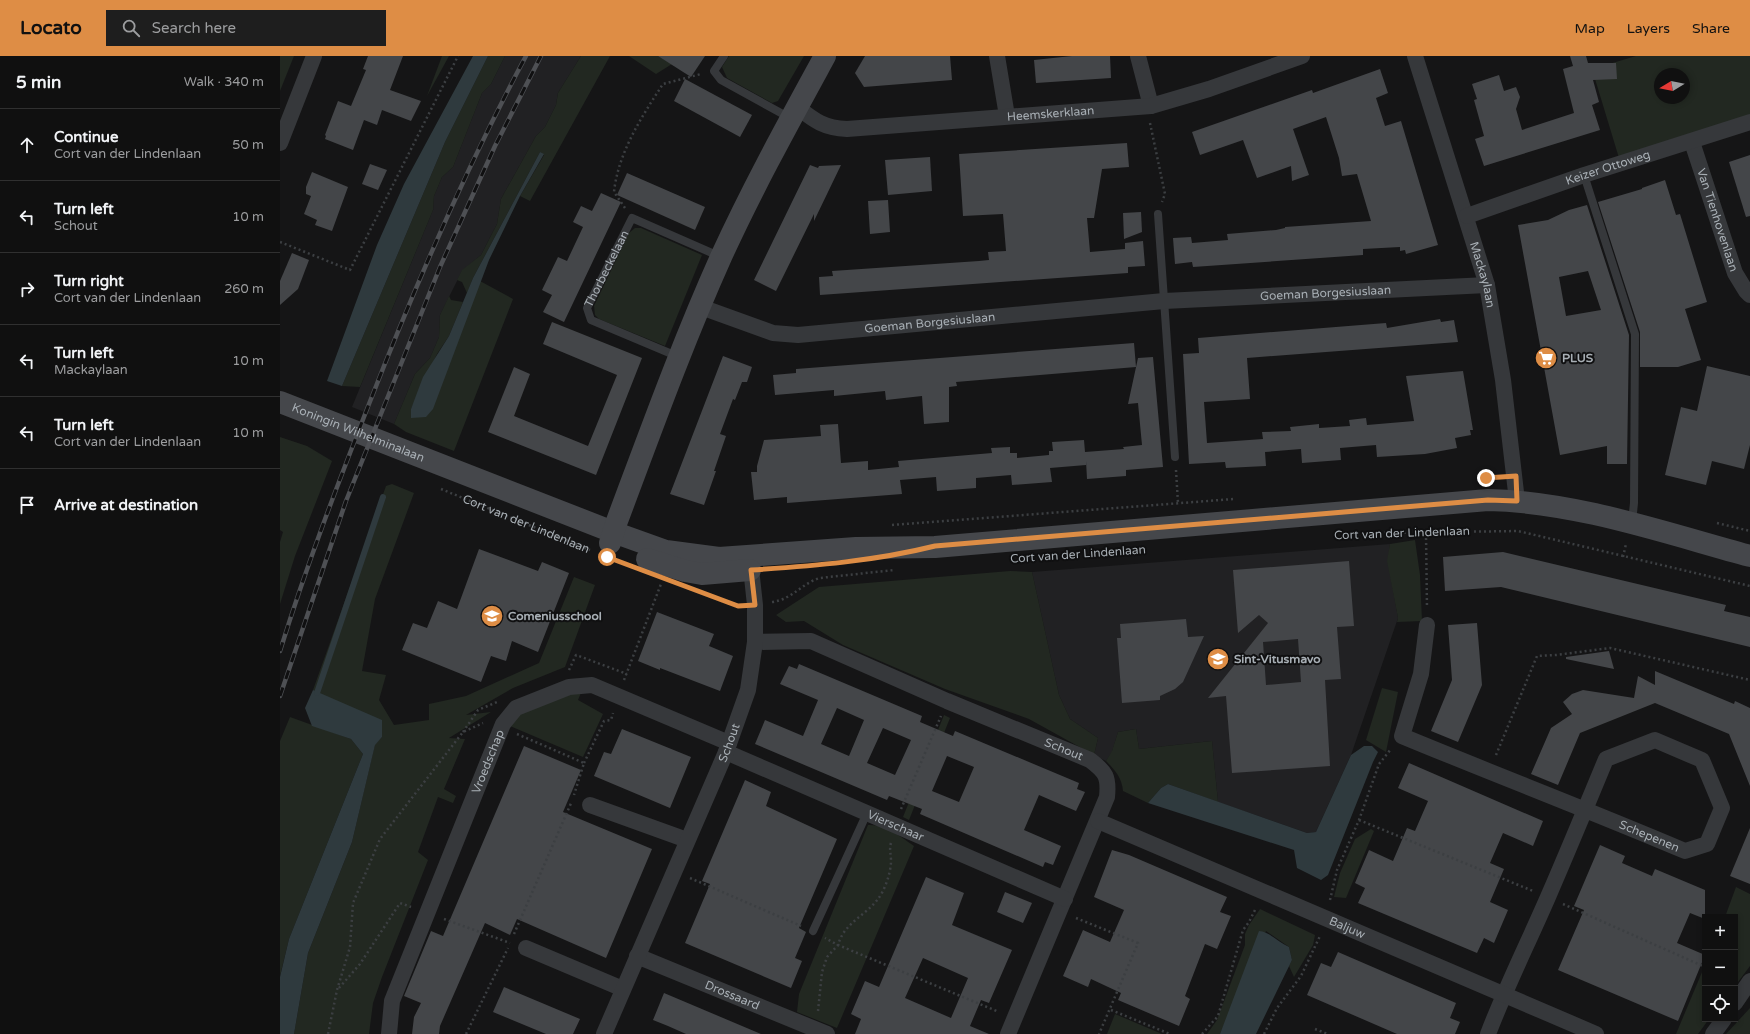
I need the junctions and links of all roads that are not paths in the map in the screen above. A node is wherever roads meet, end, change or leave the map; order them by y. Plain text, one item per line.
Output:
1 (314, 56) edge
2 (724, 56) edge
3 (825, 56) edge
4 (997, 56) edge
5 (1138, 56) edge
6 (1302, 56) edge
7 (1415, 56) edge
8 (1151, 106) junction
9 (794, 113) junction
10 (1007, 116) junction
11 (1750, 122) edge
12 (1692, 142) junction
13 (280, 143) edge
14 (1584, 175) junction
15 (1158, 214) road end
16 (1467, 216) junction
17 (721, 257) junction
18 (1487, 285) junction
19 (1750, 295) edge
20 (1164, 301) junction
21 (701, 307) junction
22 (680, 357) junction
23 (280, 402) edge
24 (280, 416) edge
25 (1176, 457) road end
26 (436, 475) junction
27 (1517, 501) junction
28 (1632, 524) junction
29 (606, 542) junction
30 (1750, 556) edge
31 (751, 563) junction
32 (1427, 625) road end
33 (755, 642) junction
34 (728, 747) junction
35 (590, 805) dead end
36 (1586, 809) junction
37 (867, 813) junction
38 (1098, 821) junction
39 (687, 840) junction
40 (1062, 905) junction
41 (813, 931) road end
42 (526, 948) road end
43 (637, 956) junction
44 (1750, 981) edge
45 (623, 989) junction
46 (1503, 995) junction
47 (1738, 999) edge
48 (1722, 1022) edge
49 (821, 1031) edge
50 (389, 1034) edge
51 (604, 1034) edge
52 (1008, 1034) edge
53 (1488, 1034) edge
54 (1596, 1034) edge
55 (1713, 1034) edge

1 - 13 street
2 - 9 lane
3 - 9 main road
4 - 10 street
5 - 8 street
6 - 8 street, Heemskerklaan
7 - 16 street, Mackaylaan
8 - 10 street, Heemskerklaan
9 - 10 street, Heemskerklaan
9 - 17 main road
11 - 12 street, Keizer Ottoweg
12 - 14 street, Keizer Ottoweg
12 - 19 street, Van Tienhovenlaan
14 - 16 street, Keizer Ottoweg
14 - 28 lane
15 - 20 lane
16 - 18 street, Mackaylaan
17 - 21 main road
17 - 22 lane, Thorbeckelaan
18 - 20 street, Goeman Borgesiuslaan
18 - 27 street, Mackaylaan
20 - 21 street, Goeman Borgesiuslaan
20 - 25 lane
21 - 22 main road
22 - 29 main road
23 - 26 main road, Koningin Wilhelminalaan
24 - 26 main road, Koningin Wilhelminalaan
26 - 29 main road, Cort van der Lindenlaan
27 - 28 main road, Cort van der Lindenlaan
27 - 31 main road, Cort van der Lindenlaan
28 - 30 main road, Cort van der Lindenlaan
29 - 31 main road, Cort van der Lindenlaan
31 - 33 street, Schout
32 - 36 street, Schepenen
33 - 34 street, Schout
33 - 38 street, Schout
34 - 37 street, Vierschaar
34 - 39 street, Schout
34 - 50 street, Vroedschap
35 - 39 street
36 - 36 street, Schepenen
36 - 46 street, Schepenen
37 - 40 street, Vierschaar
37 - 41 lane
38 - 40 street, Schout
38 - 46 street, Baljuw
39 - 43 street, Schout
40 - 52 street, Schout
42 - 45 street
43 - 45 street, Schout
43 - 49 street, Drossaard
44 - 47 street
45 - 51 street, Schout
46 - 53 street, Schepenen
46 - 54 street, Baljuw
48 - 55 street

